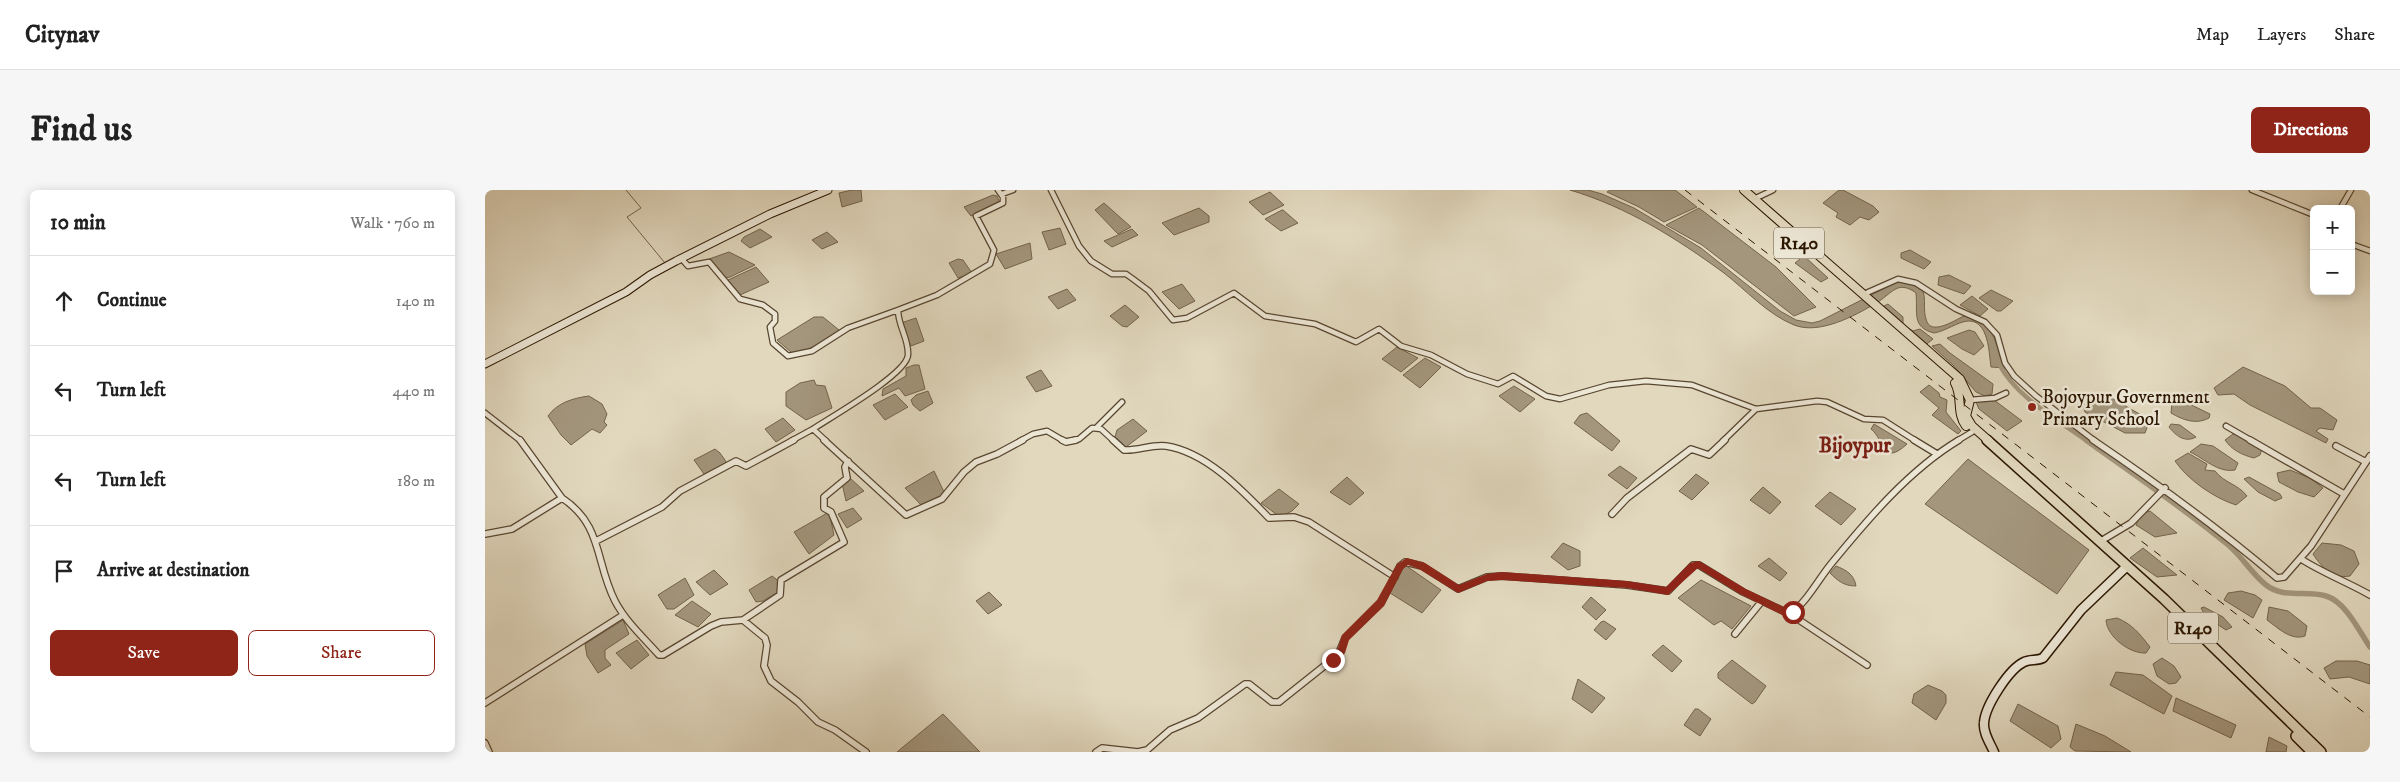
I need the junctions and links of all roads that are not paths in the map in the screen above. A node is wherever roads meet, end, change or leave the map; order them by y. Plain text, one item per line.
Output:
1 (828, 190) edge
2 (1013, 190) edge
3 (1051, 190) edge
4 (1739, 190) edge
5 (1744, 190) edge
6 (1773, 190) edge
7 (2252, 190) edge
8 (2351, 190) edge
9 (1000, 192) edge
10 (1754, 200) junction
11 (2342, 205) edge
12 (2310, 213) edge
13 (2355, 245) edge
14 (2370, 251) edge
15 (681, 258) junction
16 (1861, 295) junction
17 (898, 310) junction
18 (1912, 340) junction
19 (485, 364) edge
20 (2006, 393) dead end
21 (1970, 400) junction
22 (1122, 402) dead end
23 (1756, 409) junction
24 (485, 414) edge
25 (2226, 426) dead end
26 (1096, 428) junction
27 (813, 429) junction
28 (1972, 429) junction
29 (2336, 446) dead end
30 (1937, 454) junction
31 (2370, 456) edge
32 (848, 461) junction
33 (2366, 462) junction
34 (2164, 488) junction
35 (2344, 494) junction
36 (562, 498) junction
37 (2062, 507) joint
38 (1612, 514) dead end
39 (485, 534) edge
40 (596, 541) junction
41 (2098, 542) junction
42 (2301, 559) junction
43 (2125, 568) junction
44 (1395, 577) junction
45 (2370, 595) edge
46 (1763, 601) junction
47 (1790, 614) junction
48 (623, 615) junction
49 (743, 620) junction
50 (1735, 634) dead end
51 (1867, 665) dead end
52 (485, 702) edge
53 (2271, 707) junction
54 (485, 743) edge
55 (489, 752) edge
56 (866, 752) edge
57 (1095, 752) edge
58 (1994, 752) edge
59 (2312, 752) edge
60 (2321, 752) edge

1 - 15 main road
2 - 9 street
3 - 23 street
4 - 16 main road, R140
5 - 10 main road, R140
6 - 10 street
7 - 12 street
8 - 11 street
9 - 17 street
10 - 16 main road, R140
13 - 14 street
15 - 17 street
15 - 19 main road
16 - 18 main road, R140
16 - 34 street
17 - 27 street
18 - 21 main road, R140
18 - 28 main road, R140
20 - 21 street
21 - 28 main road, R140
22 - 26 street
23 - 30 street
23 - 38 street
24 - 36 street
25 - 35 street
26 - 32 street
26 - 44 street
27 - 32 street
27 - 40 street
28 - 30 street
28 - 37 main road, R140
28 - 41 main road, R140
29 - 33 street
30 - 47 street
31 - 33 street
32 - 49 street
33 - 35 street
34 - 41 street
34 - 42 street
35 - 42 street
36 - 39 street
36 - 40 street
37 - 41 main road, R140
40 - 48 street
41 - 43 main road, R140
41 - 53 main road, R140
42 - 45 street
43 - 53 main road, R140
43 - 58 main road
44 - 46 street
44 - 57 street
46 - 47 street
46 - 50 street
47 - 51 street
48 - 49 street
48 - 52 street
49 - 56 street
53 - 59 main road, R140
53 - 60 main road, R140
54 - 55 street

